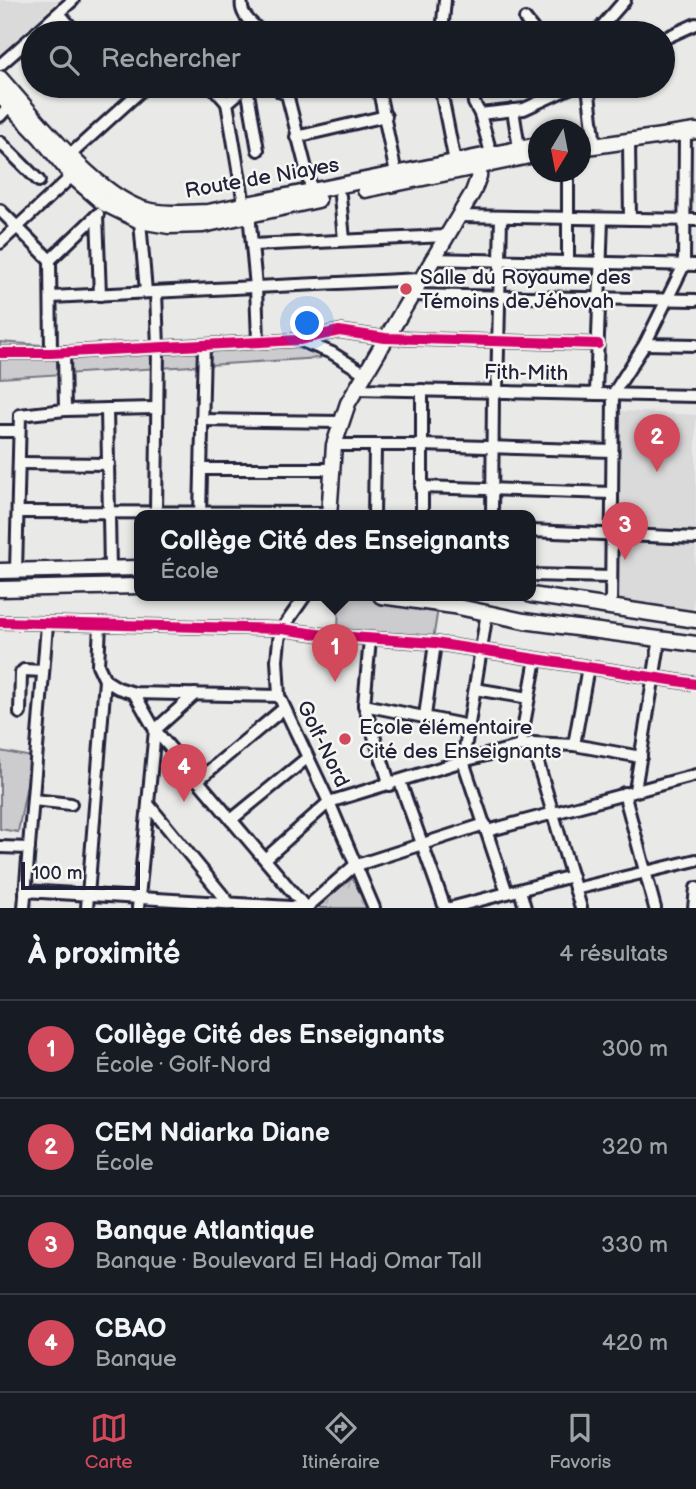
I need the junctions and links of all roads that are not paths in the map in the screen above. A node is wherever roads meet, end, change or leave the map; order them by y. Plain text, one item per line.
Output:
1 (74, 0) edge
2 (242, 0) edge
3 (445, 0) edge
4 (625, 0) edge
5 (59, 13) junction
6 (50, 21) edge
7 (66, 21) edge
8 (250, 21) edge
9 (443, 21) edge
10 (607, 21) edge
11 (696, 24) edge
12 (675, 34) edge
13 (21, 47) edge
14 (0, 65) edge
15 (0, 78) edge
16 (133, 98) edge
17 (223, 98) edge
18 (233, 98) edge
19 (249, 98) edge
20 (288, 98) edge
21 (381, 98) edge
22 (442, 98) edge
23 (473, 98) edge
24 (550, 98) edge
25 (588, 98) edge
26 (227, 103) junction
27 (4, 105) edge
28 (513, 110) junction
29 (480, 114) junction
30 (386, 116) junction
31 (587, 119) edge
32 (696, 122) edge
33 (690, 132) edge
34 (296, 137) junction
35 (591, 137) edge
36 (0, 142) edge
37 (629, 142) junction
38 (528, 147) edge
39 (591, 147) edge
40 (519, 148) junction
41 (258, 150) dead end
42 (71, 155) junction
43 (528, 156) edge
44 (484, 159) junction
45 (455, 162) junction
46 (396, 174) junction
47 (72, 176) junction
48 (39, 181) dead end
49 (568, 182) edge
50 (312, 192) junction
51 (340, 196) junction
52 (100, 209) junction
53 (246, 209) junction
54 (0, 210) edge
55 (459, 216) junction
56 (501, 217) junction
57 (569, 218) junction
58 (602, 219) junction
59 (630, 219) junction
60 (683, 220) junction
61 (696, 220) edge
62 (140, 221) junction
63 (16, 228) junction
64 (446, 236) junction
65 (344, 240) junction
66 (0, 243) edge
67 (252, 245) junction
68 (431, 259) junction
69 (50, 260) junction
70 (500, 261) junction
71 (568, 262) junction
72 (601, 263) junction
73 (684, 265) junction
74 (696, 265) edge
75 (420, 279) junction
76 (256, 287) junction
77 (151, 292) junction
78 (100, 295) junction
79 (410, 295) junction
80 (499, 296) junction
81 (51, 297) junction
82 (599, 298) junction
83 (667, 300) junction
84 (696, 300) edge
85 (385, 338) junction
86 (299, 340) junction
87 (258, 341) junction
88 (498, 342) junction
89 (598, 344) junction
90 (645, 344) junction
91 (204, 345) junction
92 (696, 345) edge
93 (158, 348) junction
94 (64, 352) junction
95 (0, 353) edge
96 (51, 353) junction
97 (364, 373) junction
98 (355, 389) junction
99 (422, 390) junction
100 (495, 392) junction
101 (596, 394) junction
102 (612, 394) junction
103 (696, 396) edge
104 (156, 408) junction
105 (107, 409) junction
106 (65, 410) junction
107 (202, 420) junction
108 (341, 422) junction
109 (0, 431) edge
110 (19, 431) junction
111 (334, 445) junction
112 (422, 445) junction
113 (375, 446) junction
114 (493, 448) junction
115 (612, 451) junction
116 (19, 463) junction
117 (109, 464) junction
118 (331, 469) junction
119 (201, 470) junction
120 (421, 487) junction
121 (493, 488) junction
122 (612, 493) junction
123 (156, 510) edge
124 (200, 510) edge
125 (330, 510) edge
126 (374, 510) edge
127 (422, 510) edge
128 (492, 510) edge
129 (19, 512) junction
130 (109, 512) junction
131 (134, 512) edge
132 (536, 531) edge
133 (612, 535) junction
134 (696, 538) edge
135 (134, 568) edge
136 (110, 569) junction
137 (0, 571) edge
138 (16, 571) junction
139 (536, 575) edge
140 (611, 577) junction
141 (134, 586) edge
142 (0, 589) edge
143 (536, 596) edge
144 (301, 601) edge
145 (414, 601) edge
146 (611, 608) junction
147 (487, 612) junction
148 (696, 620) edge
149 (0, 622) edge
150 (47, 625) junction
151 (100, 625) junction
152 (282, 629) junction
153 (660, 638) junction
154 (370, 639) junction
155 (435, 643) junction
156 (696, 644) edge
157 (482, 650) junction
158 (536, 659) junction
159 (588, 667) junction
160 (43, 671) junction
161 (653, 677) junction
162 (105, 680) junction
163 (696, 684) edge
164 (475, 689) junction
165 (134, 693) junction
166 (195, 694) junction
167 (279, 696) junction
168 (528, 698) junction
169 (363, 705) junction
170 (283, 709) junction
171 (20, 713) dead end
172 (425, 716) junction
173 (469, 726) junction
174 (155, 730) junction
175 (532, 743) junction
176 (574, 745) junction
177 (520, 747) junction
178 (641, 757) junction
179 (307, 758) junction
180 (463, 761) junction
181 (696, 775) edge
182 (198, 780) junction
183 (395, 783) junction
184 (630, 791) junction
185 (33, 800) junction
186 (330, 802) junction
187 (71, 804) dead end
188 (148, 804) junction
189 (553, 812) junction
190 (231, 820) junction
191 (486, 827) junction
192 (422, 844) junction
193 (0, 847) edge
194 (29, 848) junction
195 (265, 859) junction
196 (696, 860) edge
197 (354, 866) junction
198 (645, 870) junction
199 (572, 876) junction
200 (696, 888) edge
201 (575, 889) junction
202 (520, 890) junction
203 (25, 891) junction
204 (508, 893) junction
205 (88, 894) junction
206 (139, 903) edge
207 (229, 903) junction
208 (24, 908) edge
209 (87, 908) edge
210 (306, 908) edge
211 (374, 908) edge
212 (452, 908) edge
213 (525, 908) edge
214 (581, 908) edge
215 (655, 908) edge
216 (694, 908) edge

1 - 5 street
2 - 8 street
3 - 9 street
4 - 10 street
5 - 6 street
5 - 7 street
11 - 12 street
13 - 14 street
15 - 42 main road, Route de Niayes
16 - 42 street
17 - 26 street
18 - 26 street
19 - 41 street
20 - 34 street
21 - 30 street
22 - 45 street
23 - 29 street
24 - 28 street
25 - 31 street
26 - 53 street
27 - 47 main road, Route de Niayes
28 - 29 street
28 - 40 street
29 - 44 street
30 - 34 street
30 - 46 street
32 - 35 main road
33 - 37 main road
33 - 60 street
34 - 50 street
36 - 48 street
37 - 39 main road
37 - 59 street
38 - 40 main road, Route de Niayes
40 - 44 main road, Route de Niayes
42 - 53 main road, Route de Niayes
43 - 44 main road, Route de Niayes
44 - 45 main road, Route de Niayes
44 - 51 main road, Route de Niayes
44 - 55 main road
45 - 46 main road, Route de Niayes
46 - 50 main road, Route de Niayes
47 - 52 main road, Route de Niayes
47 - 63 street
49 - 57 street
50 - 53 main road, Route de Niayes
51 - 53 main road, Route de Niayes
51 - 65 street
52 - 62 main road, Route de Niayes
52 - 69 street
52 - 78 street
53 - 62 main road, Route de Niayes
53 - 67 street
54 - 63 street
55 - 56 street
55 - 64 main road
56 - 57 street
56 - 70 street
57 - 58 street
57 - 71 street
58 - 59 street
58 - 72 street
59 - 60 street
60 - 61 street
60 - 73 street
62 - 77 street
63 - 66 street
63 - 69 street
64 - 65 street
64 - 68 main road
65 - 67 street
67 - 76 street
68 - 70 street
68 - 75 main road
69 - 81 street
70 - 71 street
70 - 80 street
71 - 72 street
72 - 73 street
72 - 82 street
73 - 74 street
73 - 83 street
75 - 76 street
75 - 79 main road
76 - 77 street
76 - 87 street
77 - 78 street
77 - 93 street
78 - 81 street
79 - 80 street
79 - 85 main road
80 - 82 street
80 - 88 street
81 - 96 street
82 - 83 street
82 - 89 street
83 - 84 street
83 - 90 street
85 - 86 street
85 - 88 street
85 - 97 main road
86 - 87 street
86 - 97 street
87 - 91 street
88 - 89 street
88 - 100 street
89 - 101 street
90 - 92 street
90 - 102 street
91 - 93 street
91 - 107 street
93 - 94 street
93 - 104 street
94 - 96 street
94 - 106 street
95 - 96 street
97 - 98 main road
98 - 99 street, Fith-Mith
98 - 108 main road
99 - 100 street, Fith-Mith
99 - 112 street
100 - 101 street, Fith-Mith
100 - 114 street
101 - 102 street, Fith-Mith
102 - 103 street, Fith-Mith
102 - 115 street
104 - 105 street
104 - 123 street
105 - 106 street
105 - 117 street
106 - 110 street
107 - 108 street
107 - 119 street
108 - 111 main road
109 - 110 street
110 - 116 street
111 - 113 street
111 - 118 main road
112 - 113 street
112 - 114 street
112 - 120 street
113 - 126 street
114 - 115 street
114 - 121 street
115 - 122 street
116 - 117 street
116 - 129 street
117 - 130 street
118 - 119 street
118 - 125 main road
119 - 124 street
120 - 121 street
120 - 127 street
121 - 122 street
121 - 128 street
122 - 133 street
129 - 130 street
129 - 138 street
130 - 131 street
130 - 136 street
132 - 133 street
133 - 134 street
133 - 140 street
135 - 136 main road
136 - 138 main road
137 - 138 main road
139 - 140 street
140 - 146 street
141 - 142 main road
143 - 146 main road
144 - 152 street, Golf-Nord
145 - 147 main road
146 - 148 main road
147 - 153 main road
147 - 157 street
149 - 150 street
150 - 151 street
150 - 160 street
151 - 152 street
151 - 162 street
152 - 154 street
152 - 167 street, Golf-Nord
153 - 156 main road
153 - 161 street
154 - 155 street
154 - 169 street
155 - 157 street
155 - 172 street
157 - 158 street
157 - 164 street
158 - 159 street
158 - 168 street
159 - 161 street
159 - 176 street
160 - 171 street
160 - 185 street
161 - 163 street
161 - 178 street
162 - 165 street
162 - 205 street
164 - 168 street
164 - 173 street
165 - 166 street
165 - 174 street
166 - 167 street
166 - 174 street
167 - 170 street, Golf-Nord
168 - 177 street
169 - 172 street
169 - 183 street
170 - 179 street, Golf-Nord
170 - 182 street
172 - 173 street
173 - 180 street
174 - 182 street
174 - 188 street
175 - 176 street
175 - 177 street
175 - 189 street
176 - 178 street
177 - 180 street
178 - 184 street
179 - 186 street, Golf-Nord
179 - 190 street
180 - 183 street
180 - 191 street
181 - 184 street
182 - 190 street
183 - 186 street
183 - 192 street
184 - 189 street
184 - 198 street
185 - 187 street
185 - 194 street
186 - 195 street
186 - 197 street, Golf-Nord
188 - 206 street
188 - 207 street
189 - 191 street
189 - 199 street
190 - 195 street
191 - 192 street
191 - 204 street
192 - 197 street
192 - 212 street
193 - 194 street
194 - 203 street
195 - 210 street
196 - 198 street
197 - 210 street
197 - 211 street, Golf-Nord
198 - 201 street
198 - 215 street
199 - 201 street
199 - 202 street
200 - 216 street
201 - 214 street
202 - 204 street
202 - 213 street
203 - 205 street
203 - 208 street
204 - 212 street
205 - 206 street
205 - 209 street
206 - 207 street
207 - 210 street

